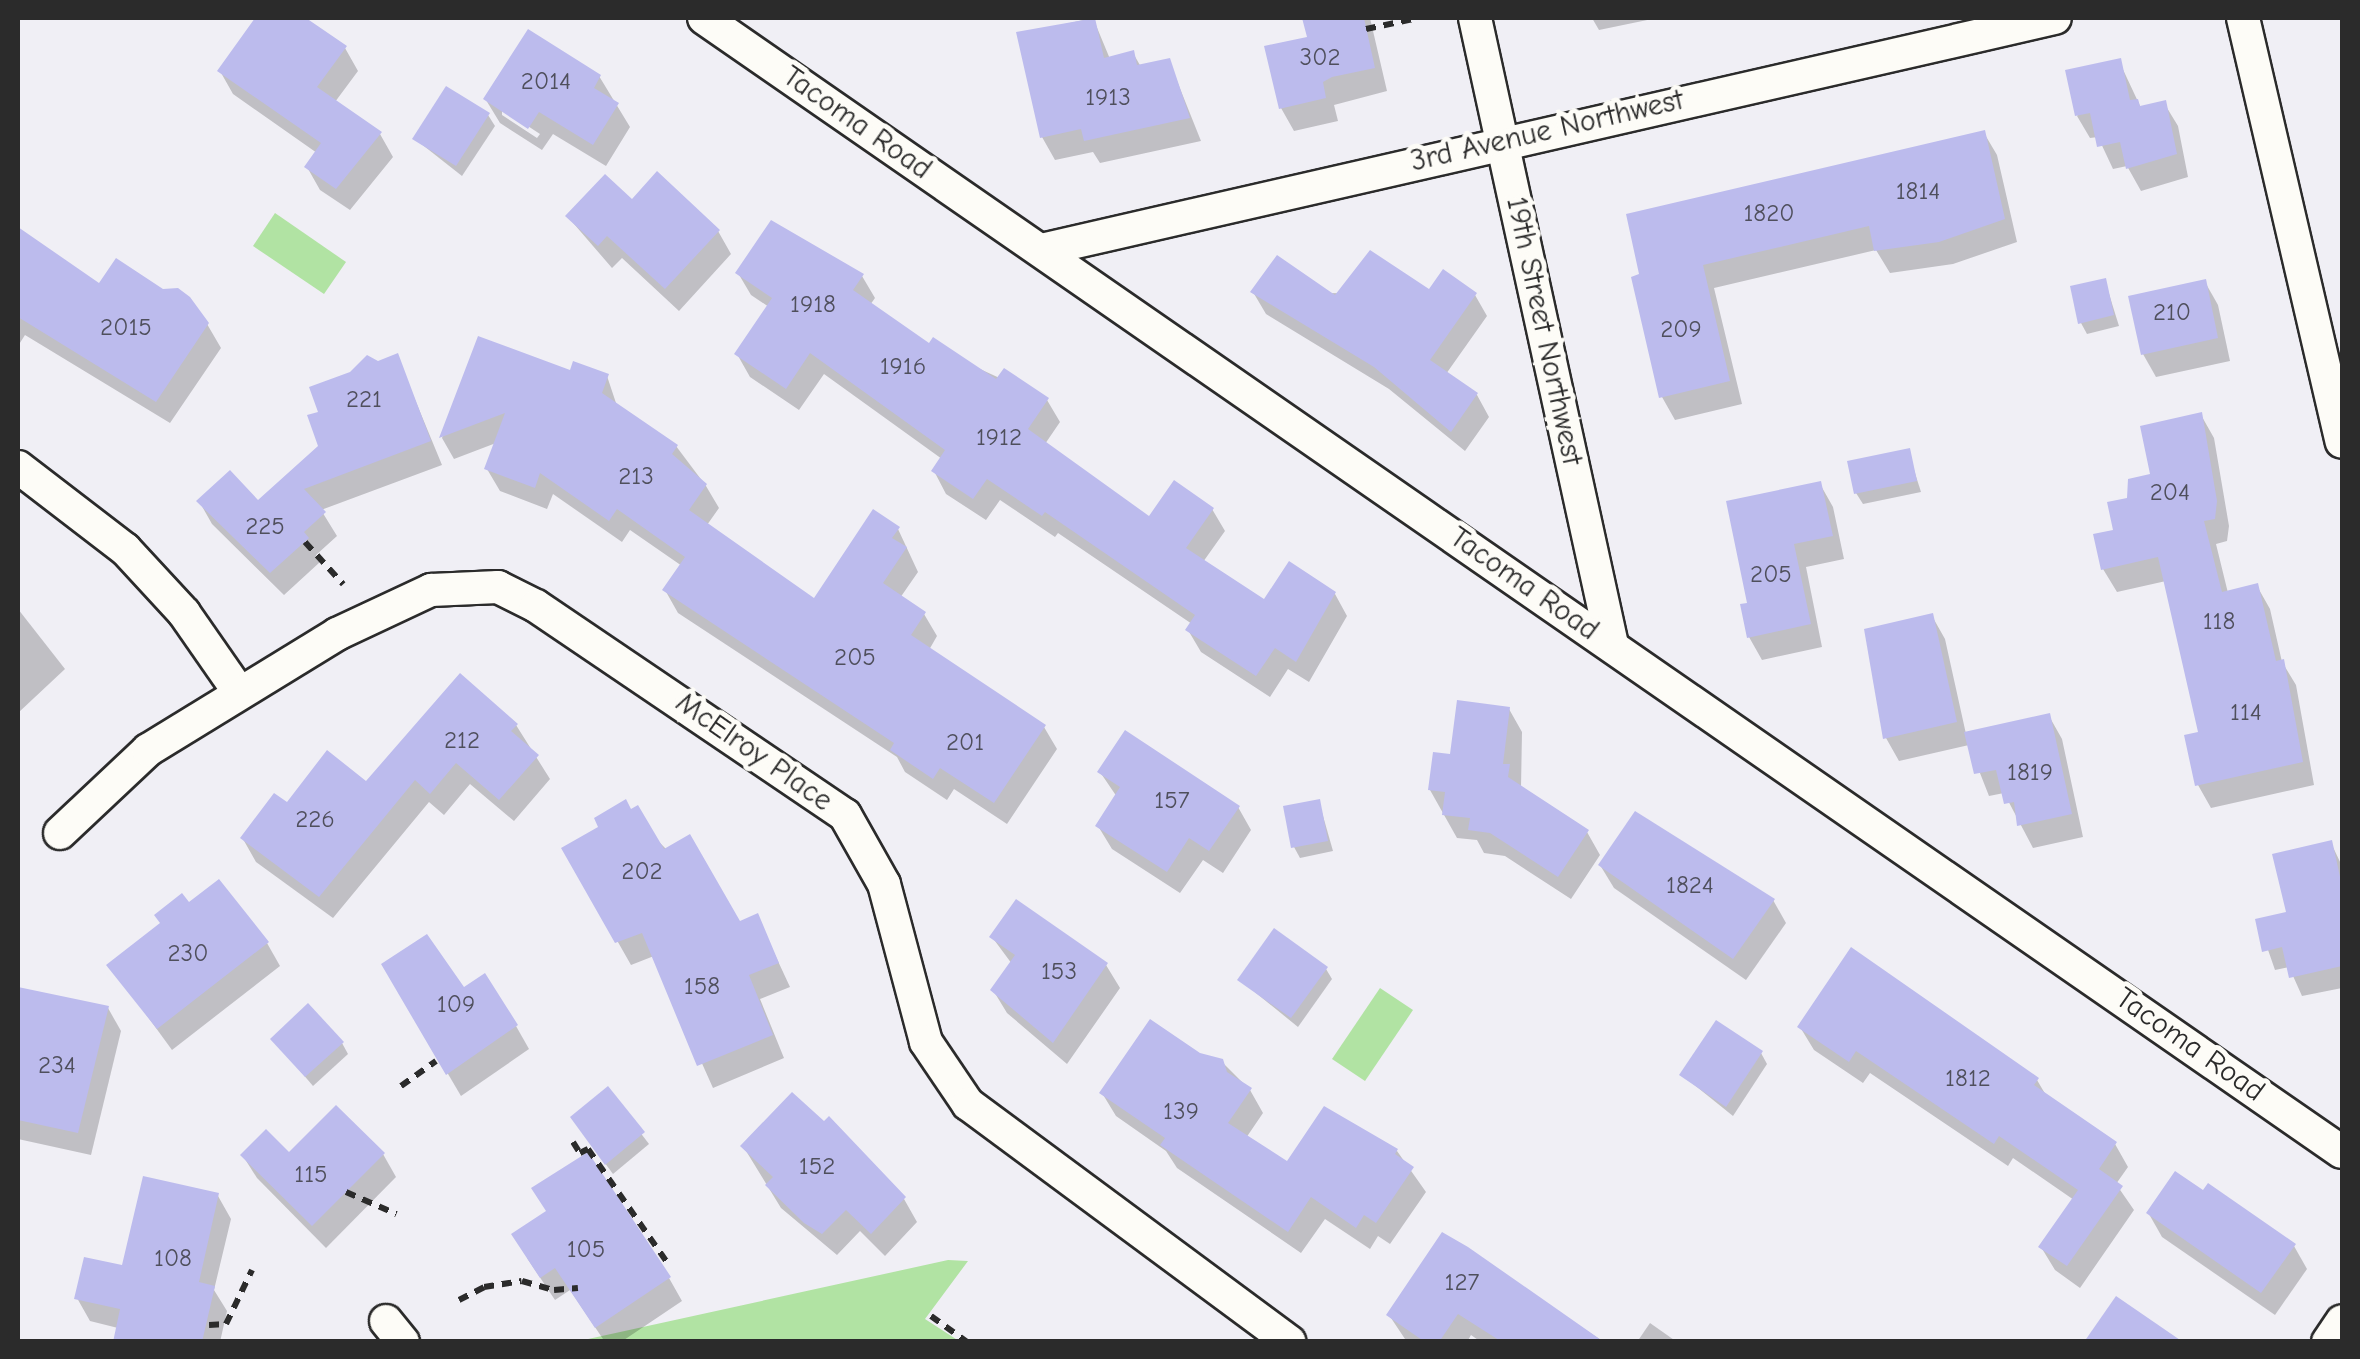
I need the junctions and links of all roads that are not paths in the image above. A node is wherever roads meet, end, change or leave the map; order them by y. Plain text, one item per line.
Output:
1 (704, 18) edge
2 (1475, 18) edge
3 (2055, 18) edge
4 (2243, 18) edge
5 (1502, 140) junction
6 (1041, 250) junction
7 (2342, 442) edge
8 (18, 467) edge
9 (1612, 646) junction
10 (239, 692) junction
11 (60, 832) dead end
12 (2342, 1152) edge
13 (2342, 1321) edge
14 (1290, 1342) edge
15 (2328, 1342) edge

1 - 6 street, Tacoma Road
2 - 5 street, 19th Street Northwest
3 - 5 street, 3rd Avenue Northwest
4 - 7 street
5 - 6 street, 3rd Avenue Northwest
5 - 9 street, 19th Street Northwest
6 - 9 street, Tacoma Road
8 - 10 street
9 - 12 street, Tacoma Road
10 - 11 street, McElroy Place
10 - 14 street, McElroy Place
13 - 15 street

